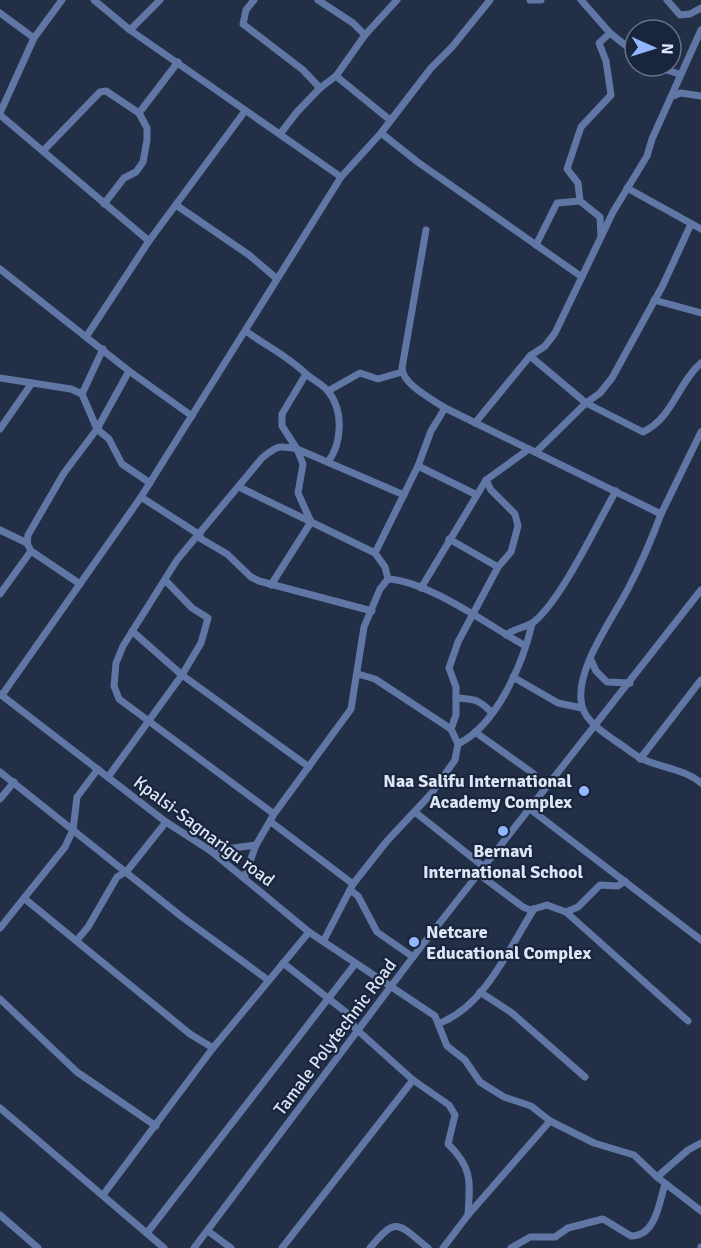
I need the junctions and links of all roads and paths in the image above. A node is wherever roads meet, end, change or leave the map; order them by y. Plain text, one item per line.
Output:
1 (62, 0) edge
2 (94, 0) edge
3 (160, 0) edge
4 (254, 0) edge
5 (318, 0) edge
6 (397, 0) edge
7 (530, 0) edge
8 (541, 0) edge
9 (581, 0) edge
10 (668, 0) edge
11 (486, 1) edge
12 (701, 8) edge
13 (0, 13) edge
14 (130, 30) junction
15 (701, 30) edge
16 (610, 33) junction
17 (365, 35) junction
18 (34, 38) junction
19 (623, 43) edge
20 (178, 62) junction
21 (683, 69) edge
22 (336, 76) junction
23 (679, 78) edge
24 (321, 88) junction
25 (673, 96) junction
26 (701, 96) edge
27 (245, 111) junction
28 (139, 113) junction
29 (0, 114) edge
30 (390, 120) junction
31 (381, 133) junction
32 (280, 134) junction
33 (44, 150) junction
34 (341, 177) junction
35 (627, 188) junction
36 (580, 201) junction
37 (104, 204) junction
38 (176, 205) junction
39 (691, 224) junction
40 (701, 229) edge
41 (426, 230) dead end
42 (601, 239) junction
43 (149, 241) junction
44 (536, 245) junction
45 (0, 269) edge
46 (582, 277) junction
47 (276, 278) junction
48 (654, 300) junction
49 (701, 313) edge
50 (246, 331) junction
51 (86, 337) junction
52 (103, 349) junction
53 (530, 356) junction
54 (701, 363) edge
55 (129, 371) junction
56 (402, 372) junction
57 (306, 374) junction
58 (0, 378) edge
59 (32, 383) junction
60 (328, 391) junction
61 (82, 394) junction
62 (586, 403) junction
63 (445, 408) junction
64 (192, 416) junction
65 (476, 423) junction
66 (0, 429) edge
67 (98, 429) junction
68 (701, 432) edge
69 (297, 449) junction
70 (533, 451) junction
71 (328, 462) junction
72 (418, 466) junction
73 (486, 480) junction
74 (150, 483) junction
75 (239, 487) junction
76 (616, 491) junction
77 (404, 495) junction
78 (477, 495) junction
79 (141, 497) junction
80 (661, 514) junction
81 (310, 522) junction
82 (0, 530) edge
83 (199, 536) junction
84 (449, 539) junction
85 (27, 543) junction
86 (31, 551) junction
87 (375, 553) junction
88 (498, 567) junction
89 (388, 579) junction
90 (166, 581) junction
91 (80, 584) junction
92 (271, 585) junction
93 (421, 588) junction
94 (701, 590) edge
95 (0, 594) edge
96 (698, 602) edge
97 (372, 611) junction
98 (472, 615) junction
99 (532, 624) junction
100 (132, 631) junction
101 (506, 635) junction
102 (524, 645) junction
103 (591, 660) junction
104 (358, 674) junction
105 (182, 675) junction
106 (513, 676) junction
107 (701, 680) edge
108 (630, 683) junction
109 (1, 694) edge
110 (456, 698) junction
111 (582, 708) junction
112 (492, 713) junction
113 (148, 719) junction
114 (597, 726) junction
115 (451, 729) junction
116 (476, 732) junction
117 (458, 744) junction
118 (640, 759) junction
119 (309, 767) junction
120 (98, 769) junction
121 (0, 772) edge
122 (534, 774) dead end
123 (108, 777) junction
124 (699, 778) edge
125 (14, 782) junction
126 (0, 799) edge
127 (530, 809) junction
128 (415, 812) junction
129 (274, 814) junction
130 (166, 822) junction
131 (271, 822) junction
132 (73, 830) junction
133 (256, 845) junction
134 (211, 851) junction
135 (484, 867) junction
136 (127, 871) junction
137 (480, 875) junction
138 (244, 878) junction
139 (625, 880) junction
140 (351, 887) junction
141 (25, 899) junction
142 (534, 909) junction
143 (566, 912) junction
144 (0, 928) edge
145 (309, 932) junction
146 (77, 940) junction
147 (324, 940) junction
148 (701, 940) edge
149 (413, 957) junction
150 (283, 963) junction
151 (355, 964) junction
152 (268, 980) junction
153 (392, 988) junction
154 (480, 992) junction
155 (328, 997) junction
156 (0, 999) edge
157 (688, 1021) dead end
158 (440, 1023) junction
159 (359, 1032) junction
160 (213, 1048) junction
161 (585, 1077) dead end
162 (413, 1080) junction
163 (0, 1108) edge
164 (550, 1120) junction
165 (156, 1126) junction
166 (701, 1143) edge
167 (657, 1177) junction
168 (665, 1184) junction
169 (103, 1195) junction
170 (701, 1210) edge
171 (0, 1215) edge
172 (468, 1215) junction
173 (208, 1231) junction
174 (147, 1233) junction
175 (38, 1248) edge
176 (164, 1248) edge
177 (194, 1248) edge
178 (231, 1248) edge
179 (282, 1248) edge
180 (370, 1248) edge
181 (428, 1248) edge
182 (443, 1248) edge
183 (511, 1248) edge

1 - 18 street
2 - 14 street
3 - 14 street
4 - 24 street
5 - 17 street
6 - 17 street
7 - 8 street
9 - 16 street
10 - 12 street
11 - 30 street
13 - 18 street
14 - 20 street
15 - 21 street
16 - 19 street
16 - 36 street
17 - 22 street
18 - 29 street
20 - 27 street
20 - 28 street
22 - 24 street
22 - 30 street
23 - 25 street
24 - 32 street
25 - 26 street
25 - 35 street
27 - 32 street
27 - 38 street
28 - 33 street
28 - 37 street
29 - 33 street
30 - 31 street
31 - 34 street
31 - 44 street
32 - 34 street
33 - 37 street
34 - 47 street
35 - 39 street
35 - 42 street
36 - 42 street
36 - 44 street
37 - 43 street
38 - 43 street
38 - 47 street
39 - 40 street
39 - 48 street
41 - 56 street
42 - 46 street
43 - 51 street
44 - 46 street
45 - 51 street
46 - 53 street
47 - 50 street
48 - 49 street
48 - 62 street
50 - 57 street
50 - 64 street
51 - 52 street
52 - 55 street
52 - 61 street
53 - 62 street
53 - 65 street
54 - 62 street
55 - 64 street
55 - 67 street
56 - 60 street
56 - 63 street
57 - 60 street
57 - 69 street
58 - 59 street
59 - 61 street
59 - 66 street
60 - 71 street
61 - 67 street
62 - 70 street
63 - 65 street
63 - 72 street
64 - 74 street
65 - 70 street
67 - 74 street
67 - 85 street
68 - 80 street
69 - 71 street
69 - 75 street
69 - 81 street
70 - 73 street
70 - 76 street
71 - 77 street
72 - 77 street
72 - 78 street
73 - 78 street
73 - 88 street
74 - 79 street
75 - 81 street
75 - 83 street
76 - 80 street
76 - 99 street
77 - 87 street
78 - 84 street
79 - 83 street
79 - 91 street
80 - 103 street
81 - 87 street
81 - 92 street
82 - 85 street
83 - 90 street
83 - 92 street
84 - 88 street
84 - 93 street
85 - 86 street
86 - 91 street
86 - 95 street
87 - 89 street
88 - 98 street
89 - 93 street
89 - 97 street
90 - 100 street
90 - 105 street
91 - 109 street
92 - 97 street
93 - 98 street
94 - 96 street, Tamale Polytechnic Road
96 - 108 street, Tamale Polytechnic Road
97 - 104 street
98 - 101 street
98 - 110 street
99 - 101 street
99 - 102 street
100 - 105 street
100 - 113 street
101 - 102 street
102 - 106 street
103 - 108 street
103 - 111 street
104 - 115 street
104 - 119 street
105 - 113 street
105 - 119 street
106 - 111 street
106 - 112 street
107 - 118 street
108 - 114 street, Tamale Polytechnic Road
109 - 120 street, Kpalsi-Sagnarigu road
110 - 112 street
110 - 115 street
111 - 114 street
112 - 116 street
113 - 123 street
113 - 129 street
114 - 118 street
114 - 127 street, Tamale Polytechnic Road
115 - 117 street
116 - 117 street
116 - 122 street
117 - 128 street
118 - 124 street
119 - 129 street
120 - 123 street, Kpalsi-Sagnarigu road
120 - 132 street
121 - 125 street
123 - 130 street, Kpalsi-Sagnarigu road
125 - 126 street
125 - 132 street
127 - 135 street, Tamale Polytechnic Road
127 - 139 street
128 - 135 street
128 - 140 street
129 - 131 street
130 - 134 street, Kpalsi-Sagnarigu road
130 - 136 street
131 - 133 street
131 - 140 street
132 - 136 street
132 - 141 street
133 - 134 street
133 - 138 street
134 - 138 street, Kpalsi-Sagnarigu road
135 - 137 street, Tamale Polytechnic Road
136 - 146 street
136 - 152 street
137 - 142 street
137 - 149 street, Tamale Polytechnic Road
138 - 145 street, Kpalsi-Sagnarigu road
139 - 143 street
139 - 148 street
140 - 147 street
140 - 149 street
141 - 144 street
141 - 146 street
142 - 143 street
142 - 154 street
143 - 157 street
145 - 147 street, Kpalsi-Sagnarigu road
145 - 150 street
146 - 160 street
147 - 151 street, Kpalsi-Sagnarigu road
149 - 153 street, Tamale Polytechnic Road
150 - 152 street
150 - 155 street
151 - 153 street, Kpalsi-Sagnarigu road
151 - 155 street
152 - 160 street
153 - 158 street, Kpalsi-Sagnarigu road
153 - 159 street, Tamale Polytechnic Road
154 - 158 street
154 - 161 street
155 - 159 street
155 - 174 street
156 - 165 street
158 - 164 street
159 - 162 street
159 - 173 street, Tamale Polytechnic Road
160 - 165 street
162 - 172 street
162 - 179 street
163 - 169 street
164 - 167 street
164 - 172 street
165 - 169 street
166 - 167 street
167 - 168 street
168 - 170 street
168 - 183 street
169 - 174 street
171 - 175 street
172 - 182 street
173 - 177 street, Tamale Polytechnic Road
173 - 178 street
174 - 176 street
180 - 181 street

